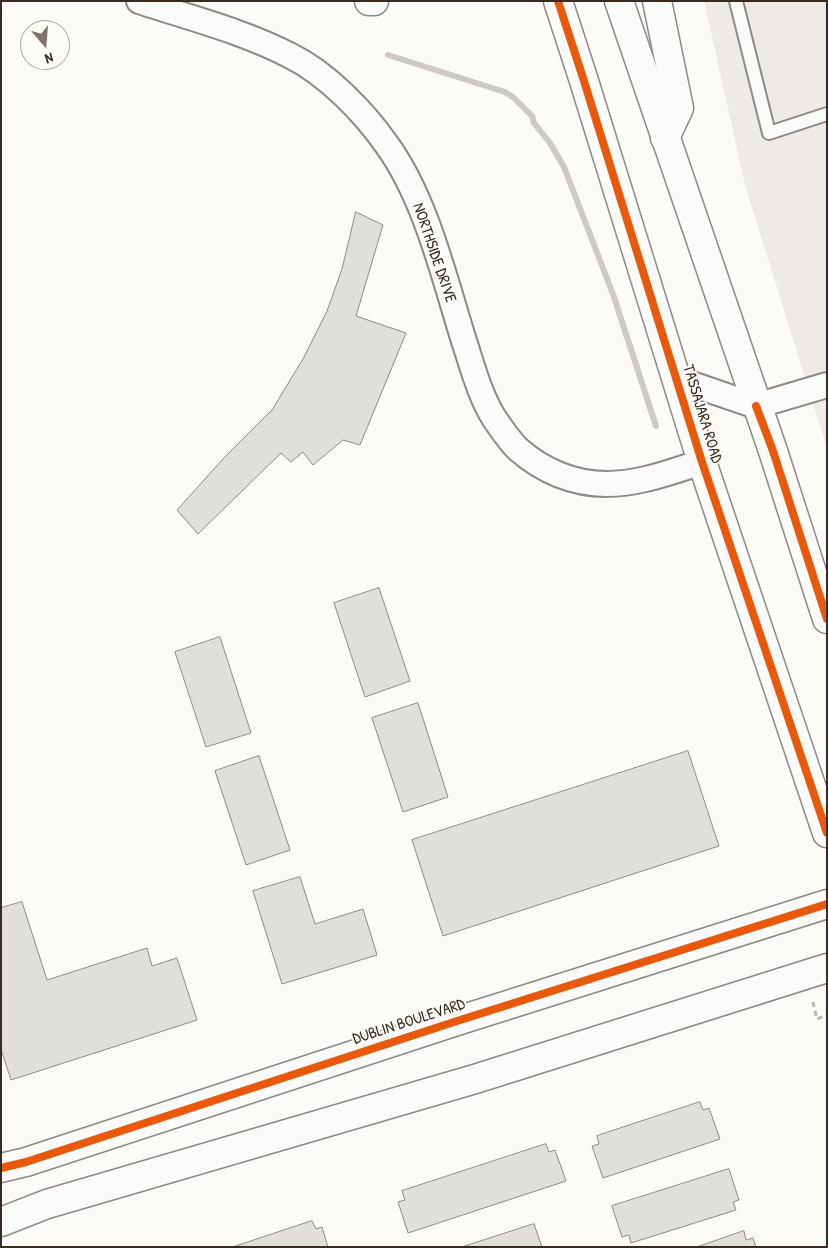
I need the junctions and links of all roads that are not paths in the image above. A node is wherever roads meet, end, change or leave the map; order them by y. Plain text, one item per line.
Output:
1 (139, 1) edge
2 (369, 1) edge
3 (374, 1) edge
4 (558, 1) edge
5 (619, 1) edge
6 (657, 1) edge
7 (736, 1) edge
8 (827, 114) edge
9 (665, 138) junction
10 (677, 378) junction
11 (827, 385) edge
12 (756, 406) junction
13 (702, 462) junction
14 (827, 619) edge
15 (827, 834) edge
16 (827, 904) edge
17 (827, 968) edge
18 (1, 1168) edge
19 (1, 1222) edge

1 - 13 street, NORTHSIDE DRIVE
2 - 3 main road
4 - 10 main road, TASSAJARA ROAD
5 - 9 main road
6 - 9 main road
7 - 8 lane
9 - 12 main road
10 - 12 street
10 - 13 main road, TASSAJARA ROAD
11 - 12 street
12 - 14 main road
13 - 15 main road, TASSAJARA ROAD
16 - 18 main road, DUBLIN BOULEVARD
17 - 19 main road

